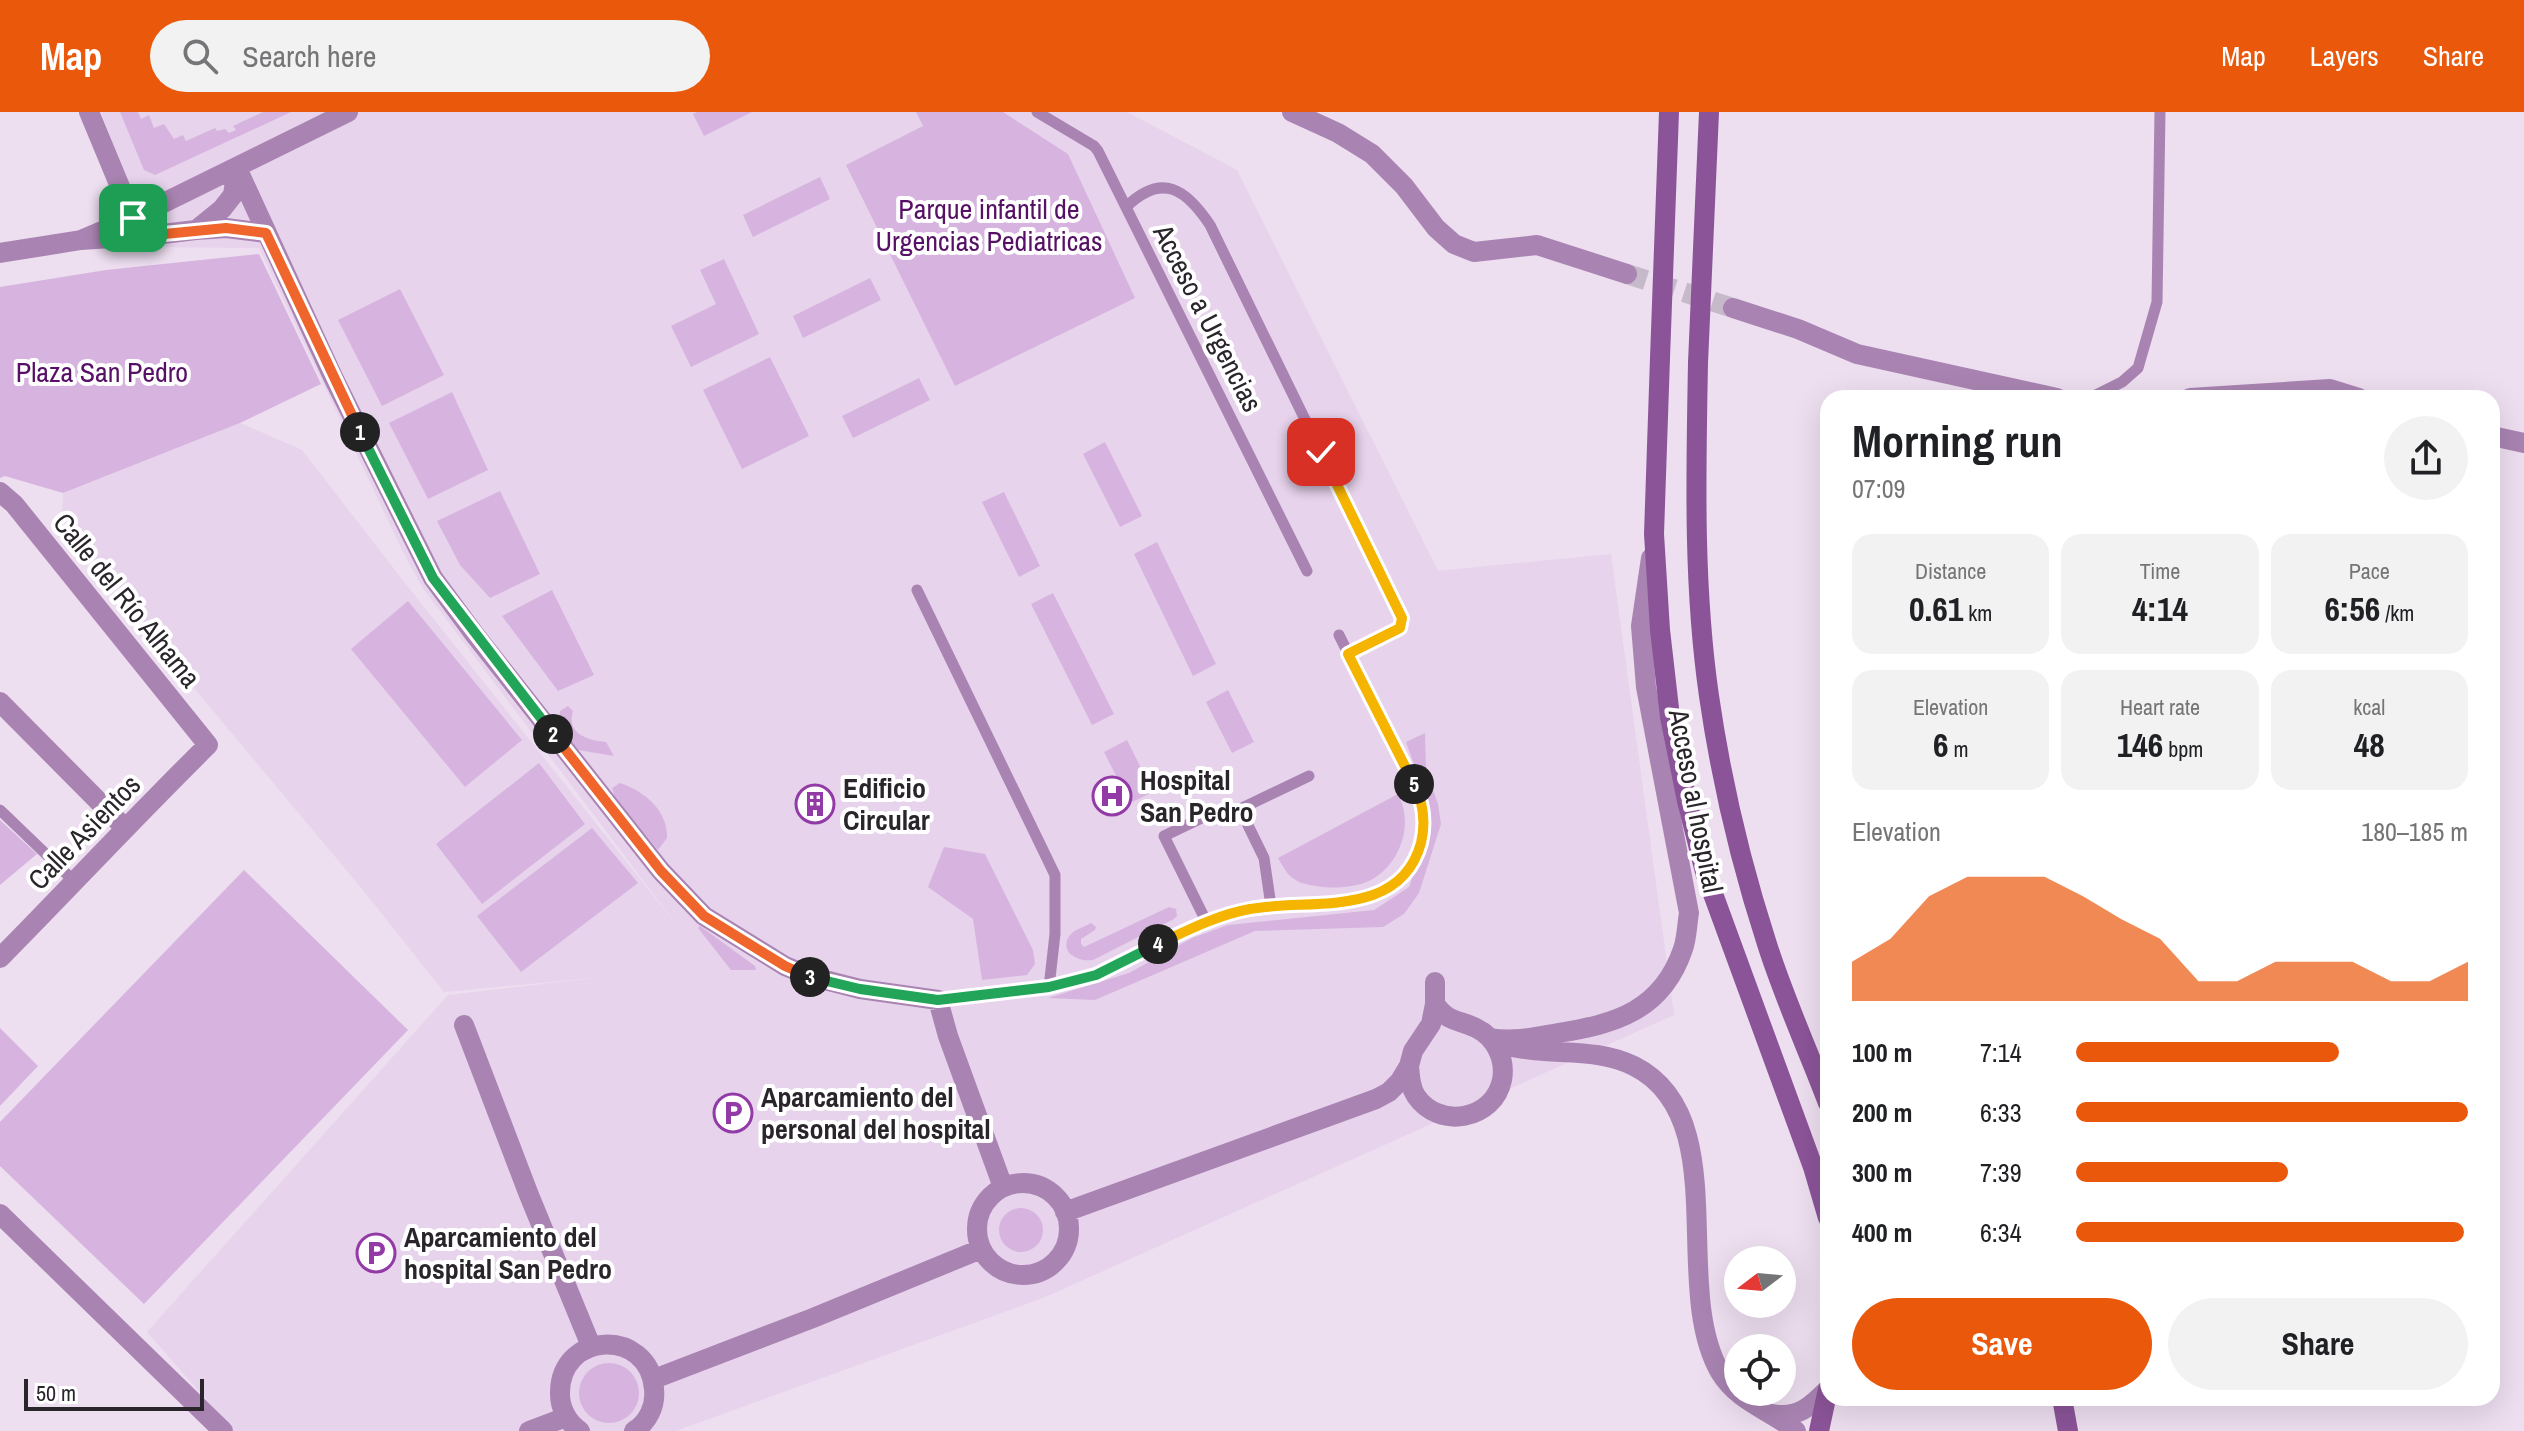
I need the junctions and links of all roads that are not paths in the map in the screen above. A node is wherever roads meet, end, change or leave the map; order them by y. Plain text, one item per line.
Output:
1 (89, 112) edge
2 (348, 112) edge
3 (1037, 112) edge
4 (1292, 112) edge
5 (1669, 112) edge
6 (1709, 112) edge
7 (2160, 112) edge
8 (237, 168) junction
9 (1126, 207) junction
10 (133, 218) junction
11 (196, 230) junction
12 (266, 233) junction
13 (154, 235) junction
14 (81, 240) junction
15 (0, 253) edge
16 (1624, 273) tunnel mouth
17 (1733, 308) tunnel mouth
18 (2021, 390) edge
19 (2106, 390) edge
20 (2500, 438) edge
21 (2524, 443) edge
22 (0, 492) edge
23 (1654, 534) junction
24 (1307, 571) dead end
25 (917, 590) dead end
26 (1339, 635) dead end
27 (1348, 654) junction
28 (0, 702) edge
29 (208, 745) joint
30 (1309, 776) dead end
31 (0, 810) edge
32 (1212, 813) dead end
33 (124, 827) junction
34 (75, 882) junction
35 (1271, 906) junction
36 (1206, 921) junction
37 (0, 958) edge
38 (1435, 982) dead end
39 (1049, 987) junction
40 (938, 1000) junction
41 (1435, 1004) junction
42 (1463, 1023) junction
43 (464, 1025) dead end
44 (1421, 1038) junction
45 (1490, 1038) junction
46 (1532, 1052) junction
47 (1409, 1066) junction
48 (1502, 1082) junction
49 (1820, 1082) edge
50 (1376, 1099) junction
51 (1422, 1102) junction
52 (1003, 1187) junction
53 (1820, 1191) edge
54 (1065, 1212) junction
55 (0, 1214) edge
56 (981, 1249) junction
57 (591, 1346) junction
58 (654, 1379) junction
59 (1820, 1397) edge
60 (1824, 1406) edge
61 (2063, 1406) edge
62 (1757, 1407) junction
63 (573, 1424) edge
64 (639, 1429) edge
65 (223, 1431) edge
66 (529, 1431) edge
67 (1796, 1431) edge
68 (1819, 1431) edge
69 (2068, 1431) edge

1 - 10 street
2 - 8 street
3 - 9 lane, Acceso a Urgencias
4 - 16 street
5 - 23 main road, bridge
6 - 49 main road, bridge
7 - 19 lane
8 - 10 street
8 - 11 street
8 - 12 street
9 - 24 lane, Acceso a Urgencias
9 - 27 lane
10 - 13 street
10 - 14 street
11 - 12 street
11 - 13 street
12 - 40 street
13 - 14 street
14 - 15 street
17 - 18 street
20 - 21 street
22 - 29 street, Calle del Río Alhama
23 - 45 street, Acceso al hospital
23 - 53 main road
25 - 39 lane
26 - 27 lane
27 - 35 lane
28 - 33 street
29 - 33 street, Calle Asientos
30 - 35 lane
31 - 34 lane
32 - 36 lane
33 - 34 street, Calle Asientos
34 - 37 street, Calle Asientos
35 - 36 lane
36 - 39 lane
38 - 41 street
39 - 40 lane
40 - 52 street
41 - 42 street
41 - 44 street
42 - 44 street
42 - 45 street
43 - 57 street
44 - 47 street
45 - 46 street
45 - 48 street
46 - 48 street
46 - 62 street
47 - 50 street
47 - 51 street
48 - 51 street
50 - 51 street
50 - 54 street
52 - 54 street
52 - 56 street
54 - 56 street
55 - 65 street
56 - 58 street
57 - 58 street
57 - 63 street
58 - 64 street
59 - 62 street
60 - 68 main road
61 - 69 main road
62 - 67 street
63 - 66 street

